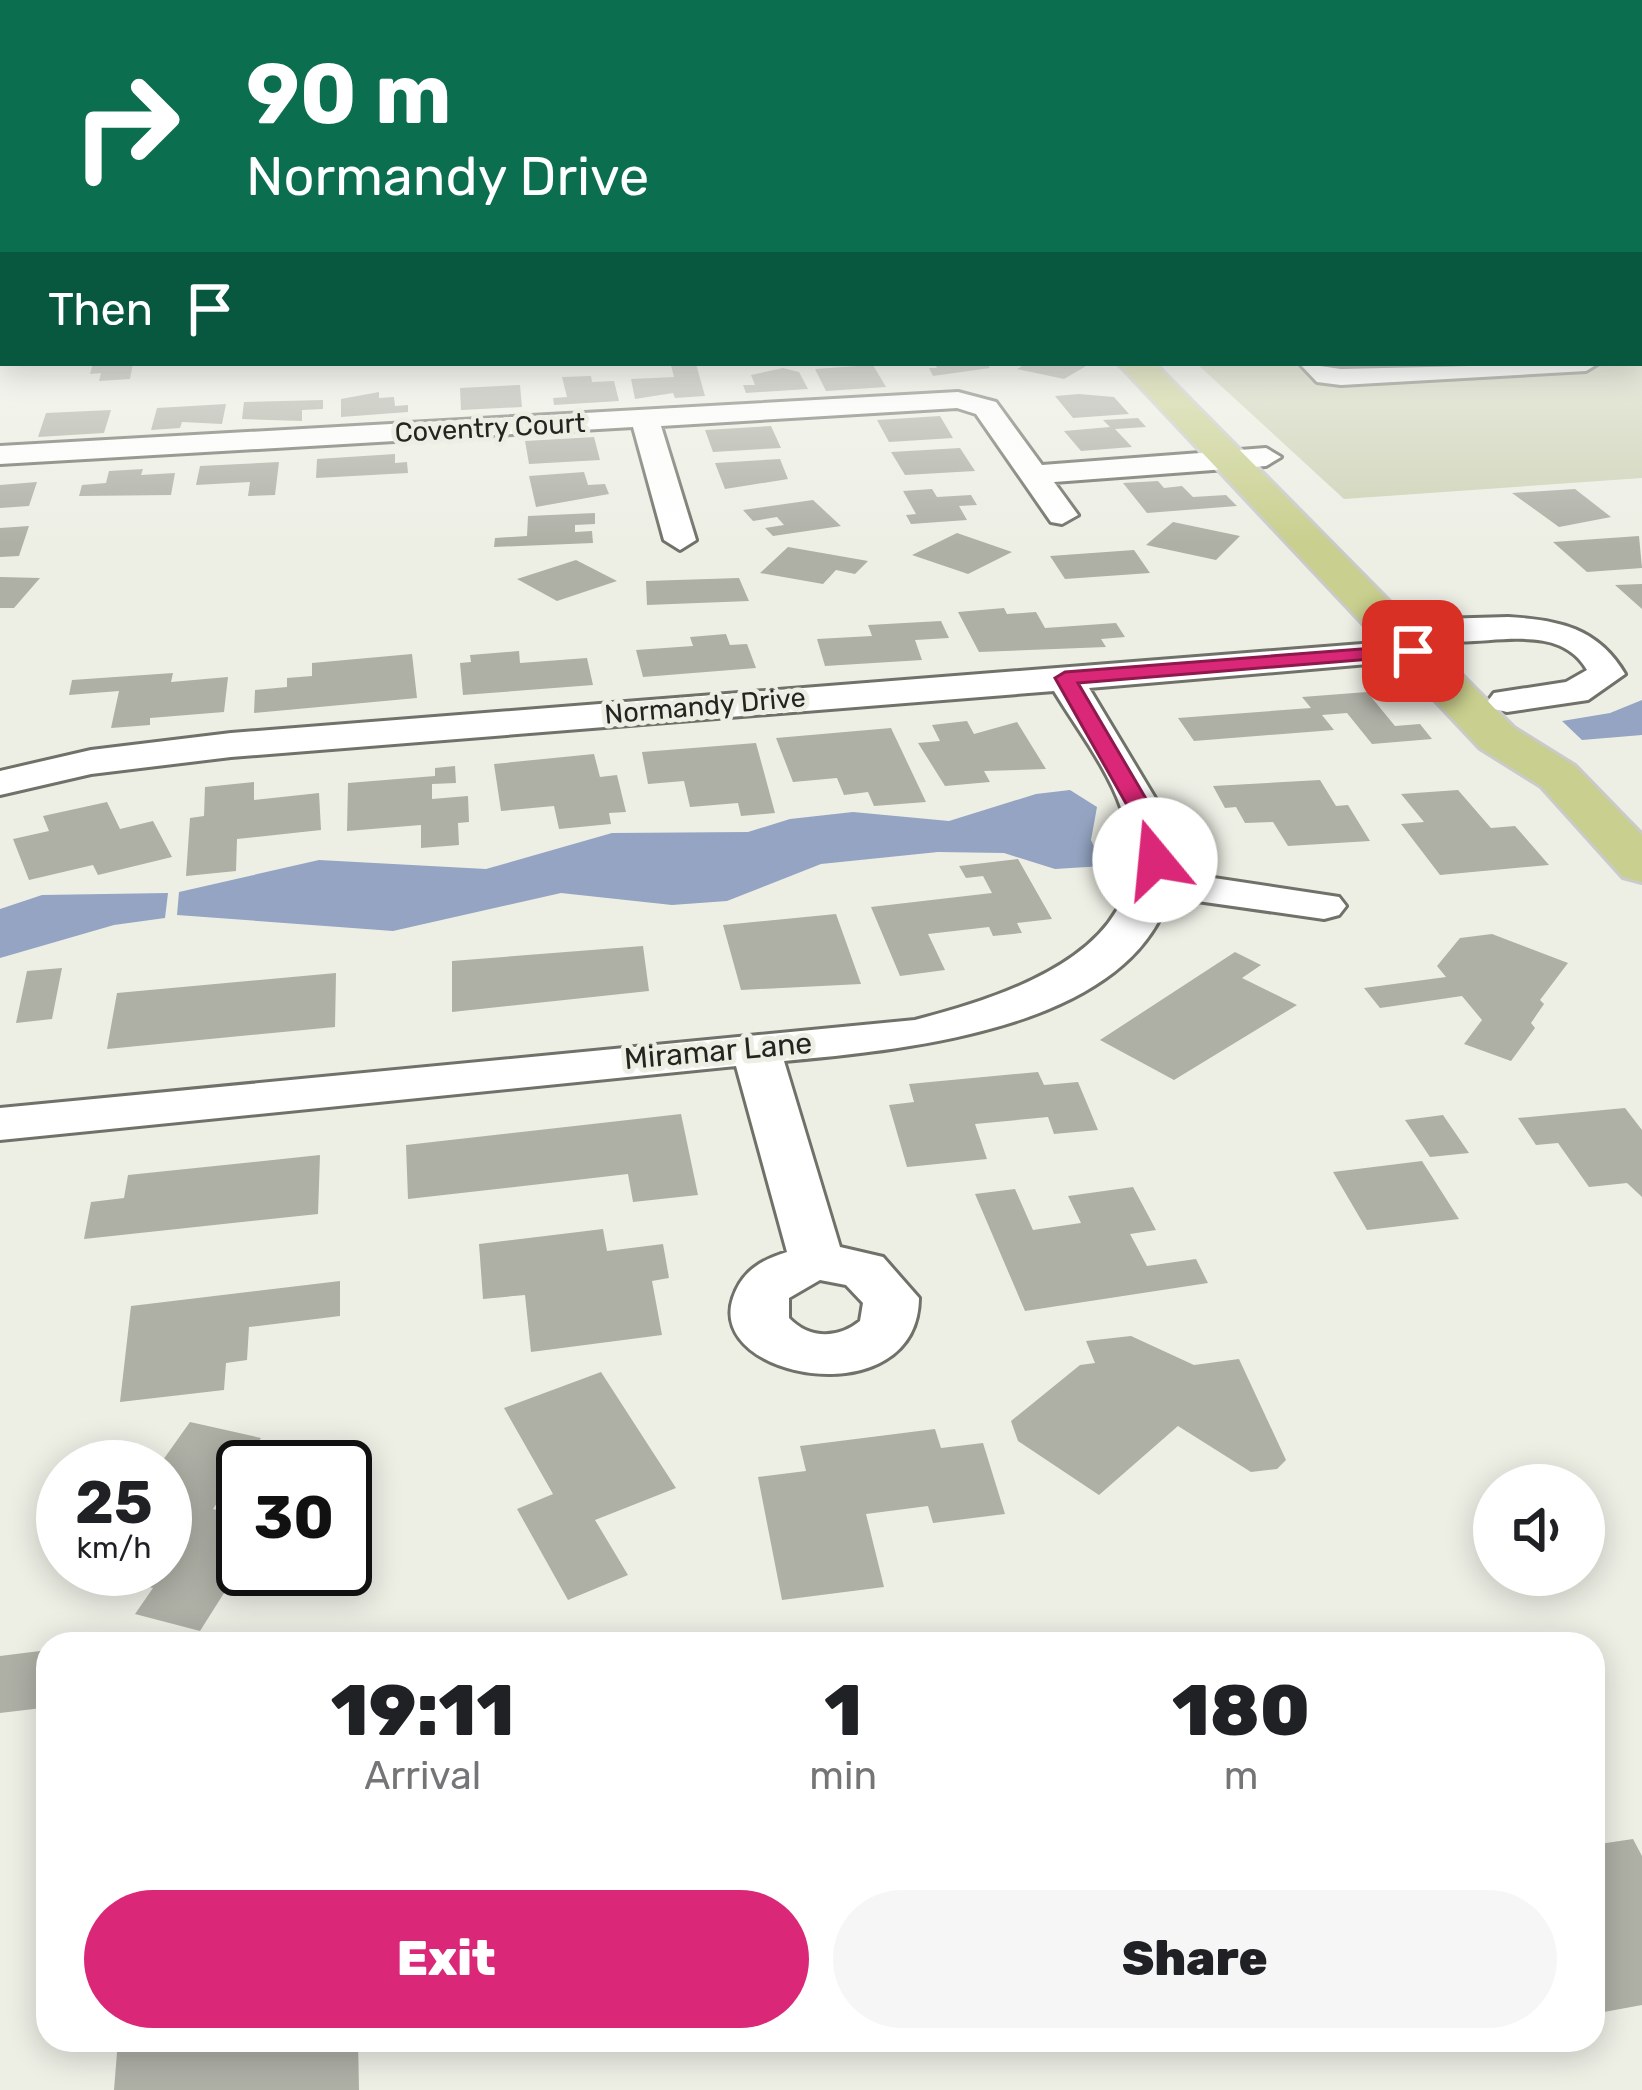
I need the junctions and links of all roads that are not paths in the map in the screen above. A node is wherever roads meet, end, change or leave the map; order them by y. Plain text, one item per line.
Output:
1 (1138, 366) edge
2 (1170, 366) edge
3 (1316, 366) edge
4 (1533, 366) edge
5 (645, 418) junction
6 (0, 455) edge
7 (1245, 458) junction
8 (1034, 475) junction
9 (1062, 515) dead end
10 (680, 540) dead end
11 (1426, 640) junction
12 (1065, 678) junction
13 (1508, 701) junction
14 (1543, 764) junction
15 (0, 783) edge
16 (1642, 866) edge
17 (1155, 882) junction
18 (1324, 906) dead end
19 (755, 1046) junction
20 (0, 1124) edge
21 (817, 1261) dead end

1 - 7 main road
2 - 7 main road
3 - 4 street
5 - 6 street, Coventry Court
5 - 8 street, Coventry Court
5 - 10 street
7 - 8 street
7 - 11 main road
8 - 9 street
11 - 12 street, Normandy Drive
11 - 13 main road
11 - 13 street, Normandy Drive
11 - 14 main road
12 - 15 street, Normandy Drive
12 - 17 street
13 - 14 main road
14 - 16 main road
17 - 18 street
17 - 19 street, Miramar Lane
19 - 20 street, Miramar Lane
19 - 21 street

